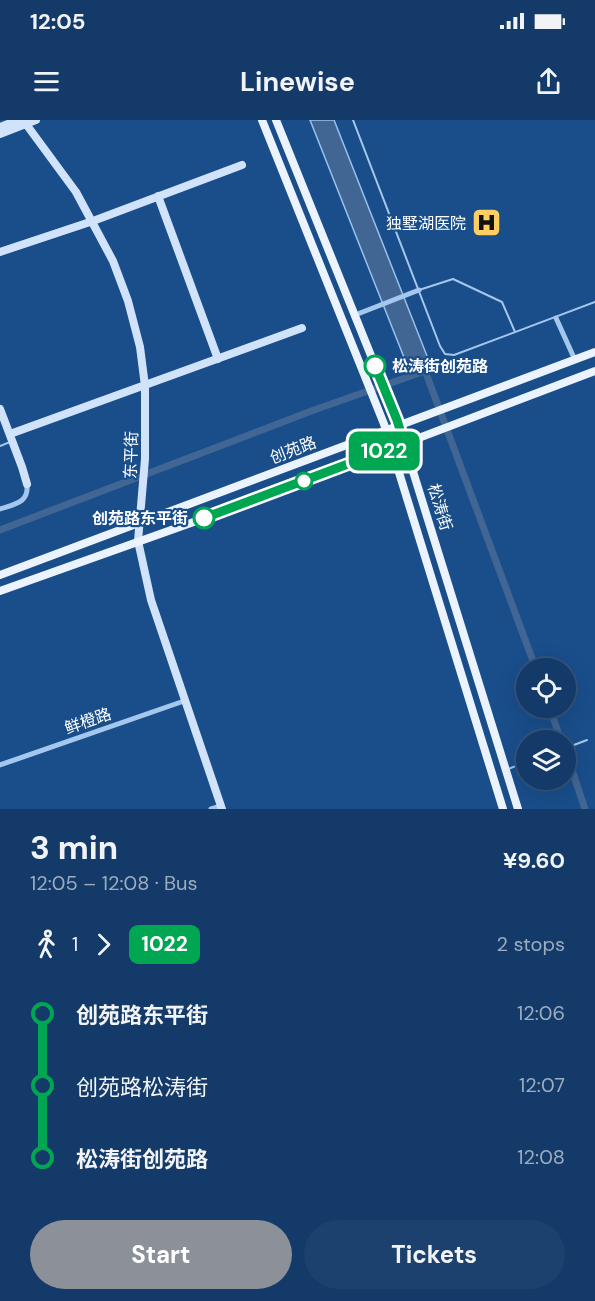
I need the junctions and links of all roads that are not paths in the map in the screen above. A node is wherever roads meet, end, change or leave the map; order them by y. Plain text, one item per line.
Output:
1 (36, 120) edge
2 (262, 120) edge
3 (276, 120) edge
4 (353, 120) edge
5 (22, 121) edge
6 (0, 127) edge
7 (0, 134) edge
8 (242, 165) dead end
9 (158, 196) junction
10 (93, 220) junction
11 (0, 252) edge
12 (419, 290) junction
13 (595, 302) edge
14 (355, 315) junction
15 (556, 318) junction
16 (302, 328) dead end
17 (516, 333) junction
18 (595, 352) edge
19 (218, 359) junction
20 (575, 360) junction
21 (595, 371) edge
22 (145, 386) junction
23 (0, 409) edge
24 (399, 427) junction
25 (387, 431) junction
26 (11, 438) junction
27 (404, 443) junction
28 (0, 446) edge
29 (392, 448) junction
30 (27, 484) joint
31 (0, 510) edge
32 (140, 524) junction
33 (138, 541) junction
34 (0, 575) edge
35 (0, 591) edge
36 (184, 701) junction
37 (587, 740) dead end
38 (576, 744) edge
39 (0, 765) edge
40 (516, 766) edge
41 (506, 770) junction
42 (221, 807) edge
43 (211, 809) edge
44 (503, 809) edge
45 (518, 809) edge

1 - 5 street
2 - 25 main road, 松涛街
3 - 14 main road, 松涛街
4 - 12 lane
5 - 6 street
5 - 7 street
5 - 10 street, 东平街
8 - 9 street
9 - 10 street
9 - 19 street
10 - 11 street
10 - 22 street, 东平街
12 - 14 street
12 - 17 lane
12 - 17 lane
13 - 15 lane
14 - 24 main road, 松涛街
15 - 17 lane
15 - 20 street
16 - 19 street
18 - 20 main road, 创苑路
19 - 22 street
20 - 24 main road, 创苑路
21 - 27 main road, 创苑路
22 - 26 street
22 - 32 street, 东平街
23 - 26 street
24 - 25 main road, 创苑路
24 - 27 main road, 松涛街
25 - 29 main road, 松涛街
25 - 32 main road, 创苑路
26 - 28 lane
26 - 30 street
27 - 29 main road, 创苑路
27 - 41 main road, 松涛街
29 - 33 main road, 创苑路
29 - 44 main road, 松涛街
30 - 31 street
32 - 33 street, 东平街
32 - 34 main road, 创苑路
33 - 35 main road, 创苑路
33 - 36 street, 东平街
36 - 39 street, 鲜橙路
36 - 42 street, 东平街
37 - 38 lane
40 - 41 lane
41 - 45 main road, 松涛街
42 - 43 street

